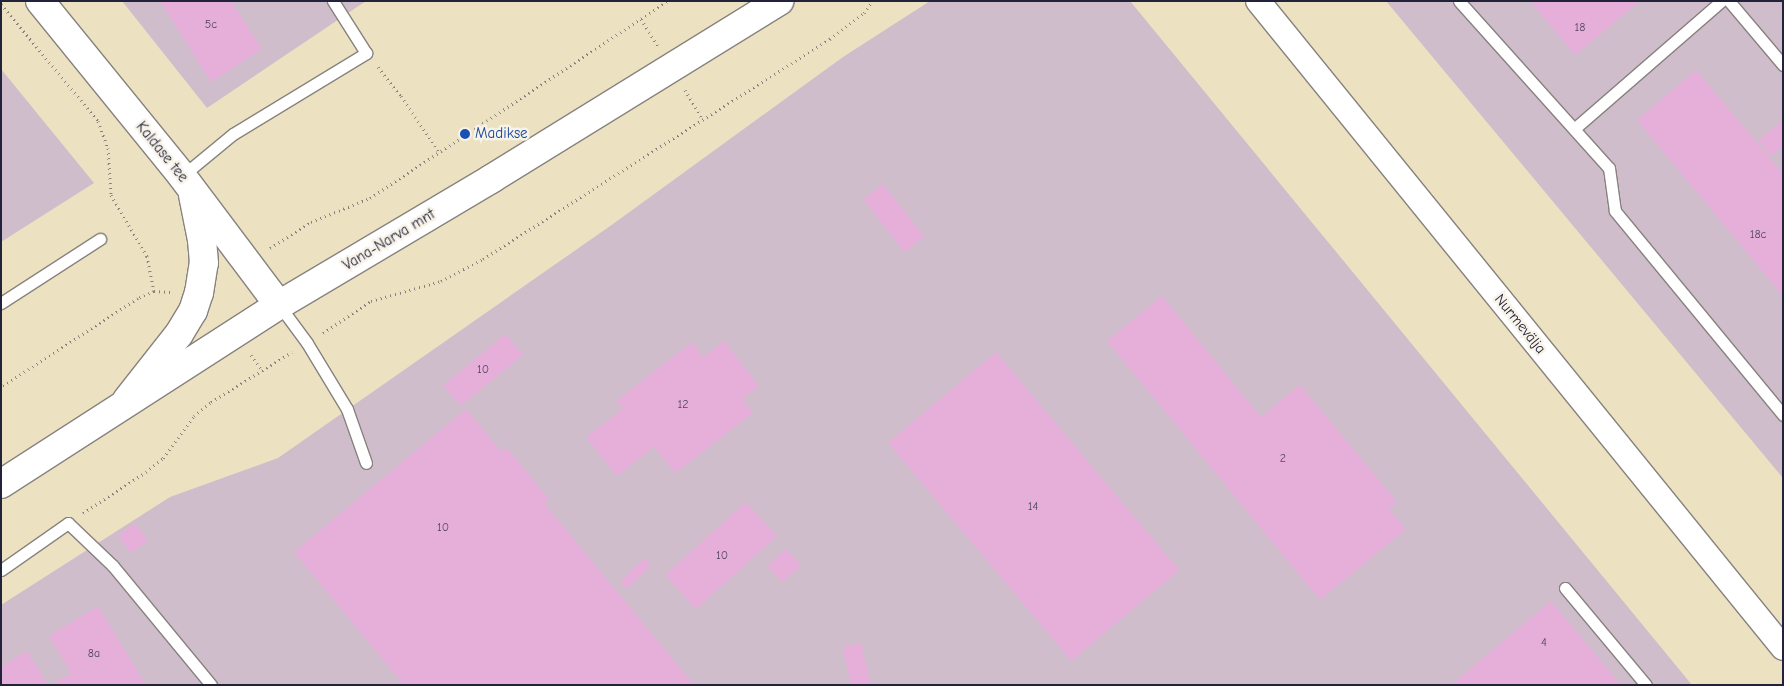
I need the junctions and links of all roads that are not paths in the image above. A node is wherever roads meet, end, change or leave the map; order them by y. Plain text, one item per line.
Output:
1 (40, 1) edge
2 (333, 1) edge
3 (780, 1) edge
4 (1258, 1) edge
5 (1459, 1) edge
6 (1721, 1) edge
7 (1728, 1) edge
8 (1783, 65) edge
9 (1574, 129) junction
10 (187, 182) junction
11 (100, 239) dead end
12 (1, 303) edge
13 (279, 305) junction
14 (124, 404) junction
15 (1783, 415) edge
16 (366, 463) dead end
17 (1, 484) edge
18 (1, 570) edge
19 (1565, 588) dead end
20 (1783, 648) edge
21 (211, 685) edge
22 (1646, 685) edge

1 - 10 main road, Kaldase tee
2 - 10 lane
3 - 13 main road, Vana-Narva mnt
4 - 20 street, Nurmevälja
5 - 9 lane
6 - 9 lane
7 - 8 lane
9 - 15 lane
10 - 13 main road, Kaldase tee
10 - 14 main road
11 - 12 lane
13 - 14 main road, Vana-Narva mnt
13 - 16 lane
14 - 17 main road, Vana-Narva mnt
18 - 21 lane
19 - 22 lane

